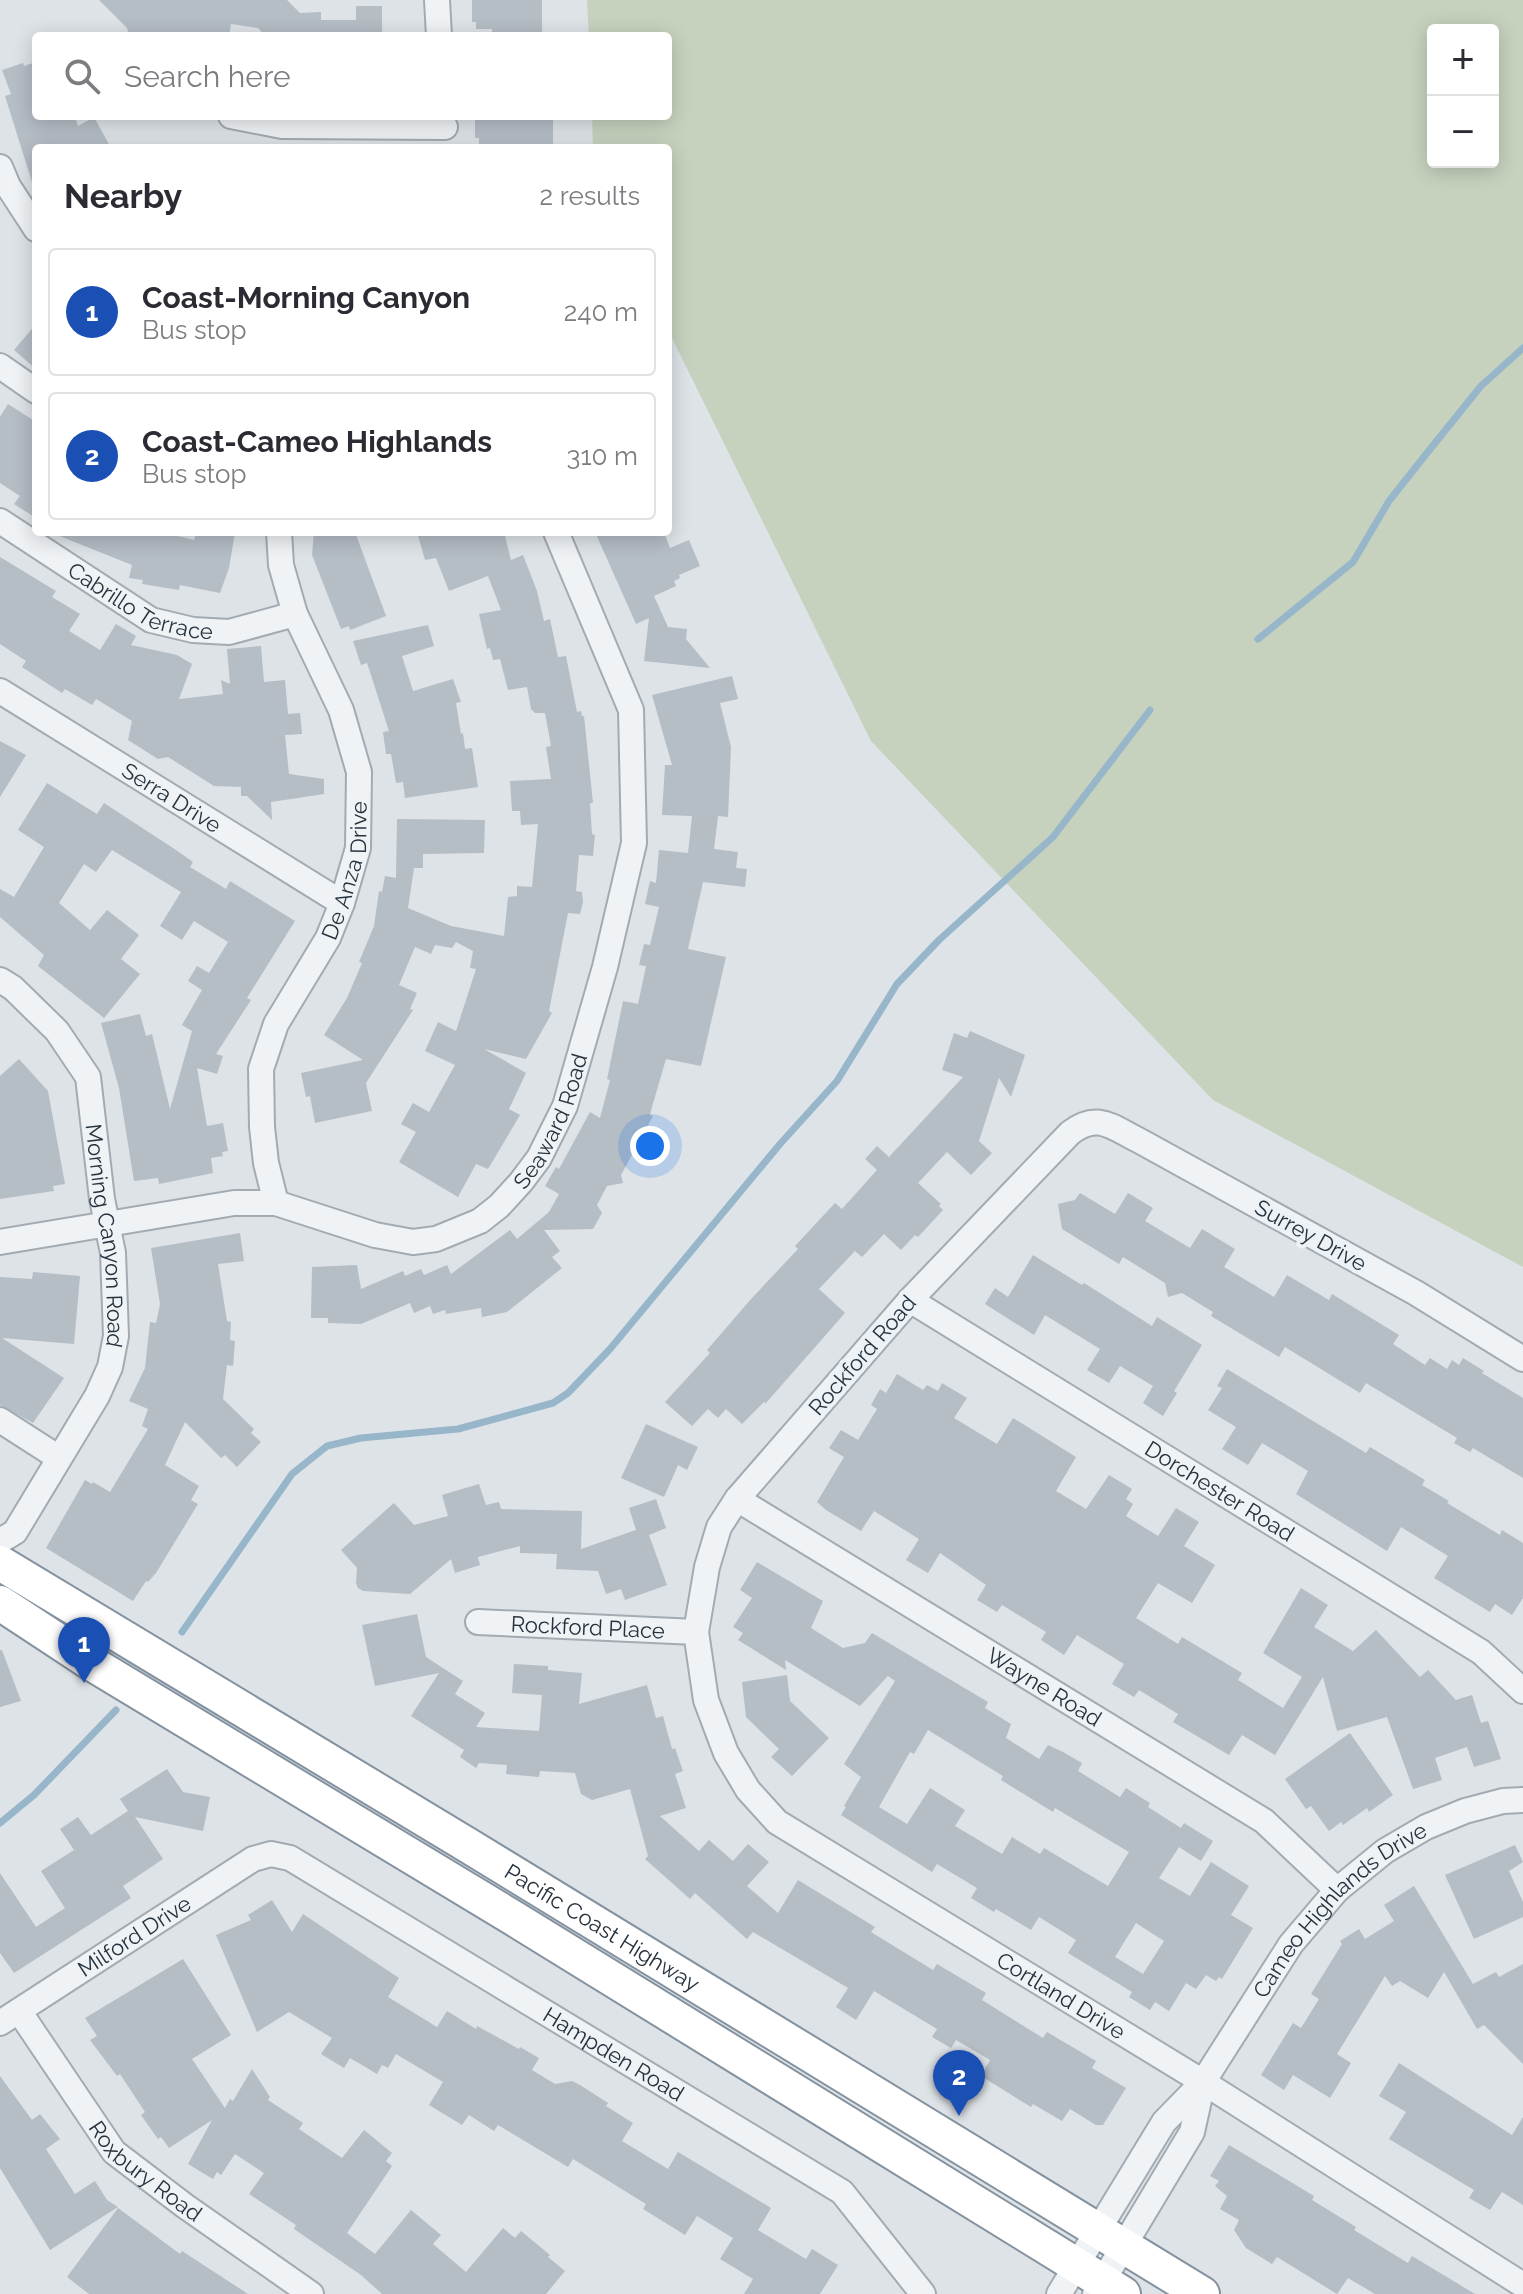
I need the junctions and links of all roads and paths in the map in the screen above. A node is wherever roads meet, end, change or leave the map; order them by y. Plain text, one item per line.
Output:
1 (437, 0) edge
2 (439, 32) edge
3 (251, 120) edge
4 (445, 130) edge
5 (0, 167) edge
6 (32, 223) edge
7 (0, 366) edge
8 (32, 388) edge
9 (0, 521) edge
10 (279, 536) edge
11 (558, 536) edge
12 (295, 614) junction
13 (0, 691) edge
14 (342, 903) junction
15 (0, 980) edge
16 (1094, 1120) joint
17 (276, 1203) junction
18 (109, 1225) junction
19 (0, 1242) edge
20 (910, 1300) junction
21 (1523, 1359) edge
22 (0, 1420) edge
23 (59, 1458) junction
24 (737, 1499) junction
25 (0, 1541) edge
26 (0, 1563) edge
27 (0, 1603) edge
28 (478, 1622) dead end
29 (696, 1632) junction
30 (1523, 1691) edge
31 (1523, 1800) edge
32 (271, 1854) joint
33 (1337, 1890) junction
34 (9, 2017) edge
35 (1203, 2082) junction
36 (1111, 2238) junction
37 (1099, 2284) edge
38 (1523, 2285) edge
39 (311, 2294) edge
40 (923, 2294) edge
41 (1059, 2294) edge
42 (1202, 2294) edge

1 - 2 street
3 - 4 street
5 - 6 street
7 - 8 street
9 - 12 street, Cabrillo Terrace
10 - 12 street, De Anza Drive
11 - 17 street, Seaward Road
12 - 14 street, De Anza Drive
13 - 14 street, Serra Drive
14 - 17 street, De Anza Drive
15 - 18 street, Morning Canyon Road
16 - 20 street, Rockford Road
16 - 21 street, Surrey Drive
17 - 18 street, Seaward Road
18 - 19 street, Seaward Road
18 - 23 street, Morning Canyon Road
20 - 24 street, Rockford Road
20 - 30 street, Dorchester Road
22 - 23 street
23 - 25 street, Morning Canyon Road
24 - 29 street, Rockford Road
24 - 33 street, Wayne Road
26 - 36 highway, Pacific Coast Highway
27 - 37 highway, Pacific Coast Highway
28 - 29 street, Rockford Place
29 - 35 street, Cortland Drive
31 - 33 street, Cameo Highlands Drive
32 - 34 street, Milford Drive
32 - 40 street, Hampden Road
33 - 35 street, Cameo Highlands Drive
34 - 39 street, Roxbury Road
35 - 36 street, Cameo Highlands Drive
35 - 38 street, Cortland Drive
36 - 37 street, Cameo Highlands Drive
36 - 42 highway, Pacific Coast Highway
37 - 41 street, Cameo Highlands Drive

